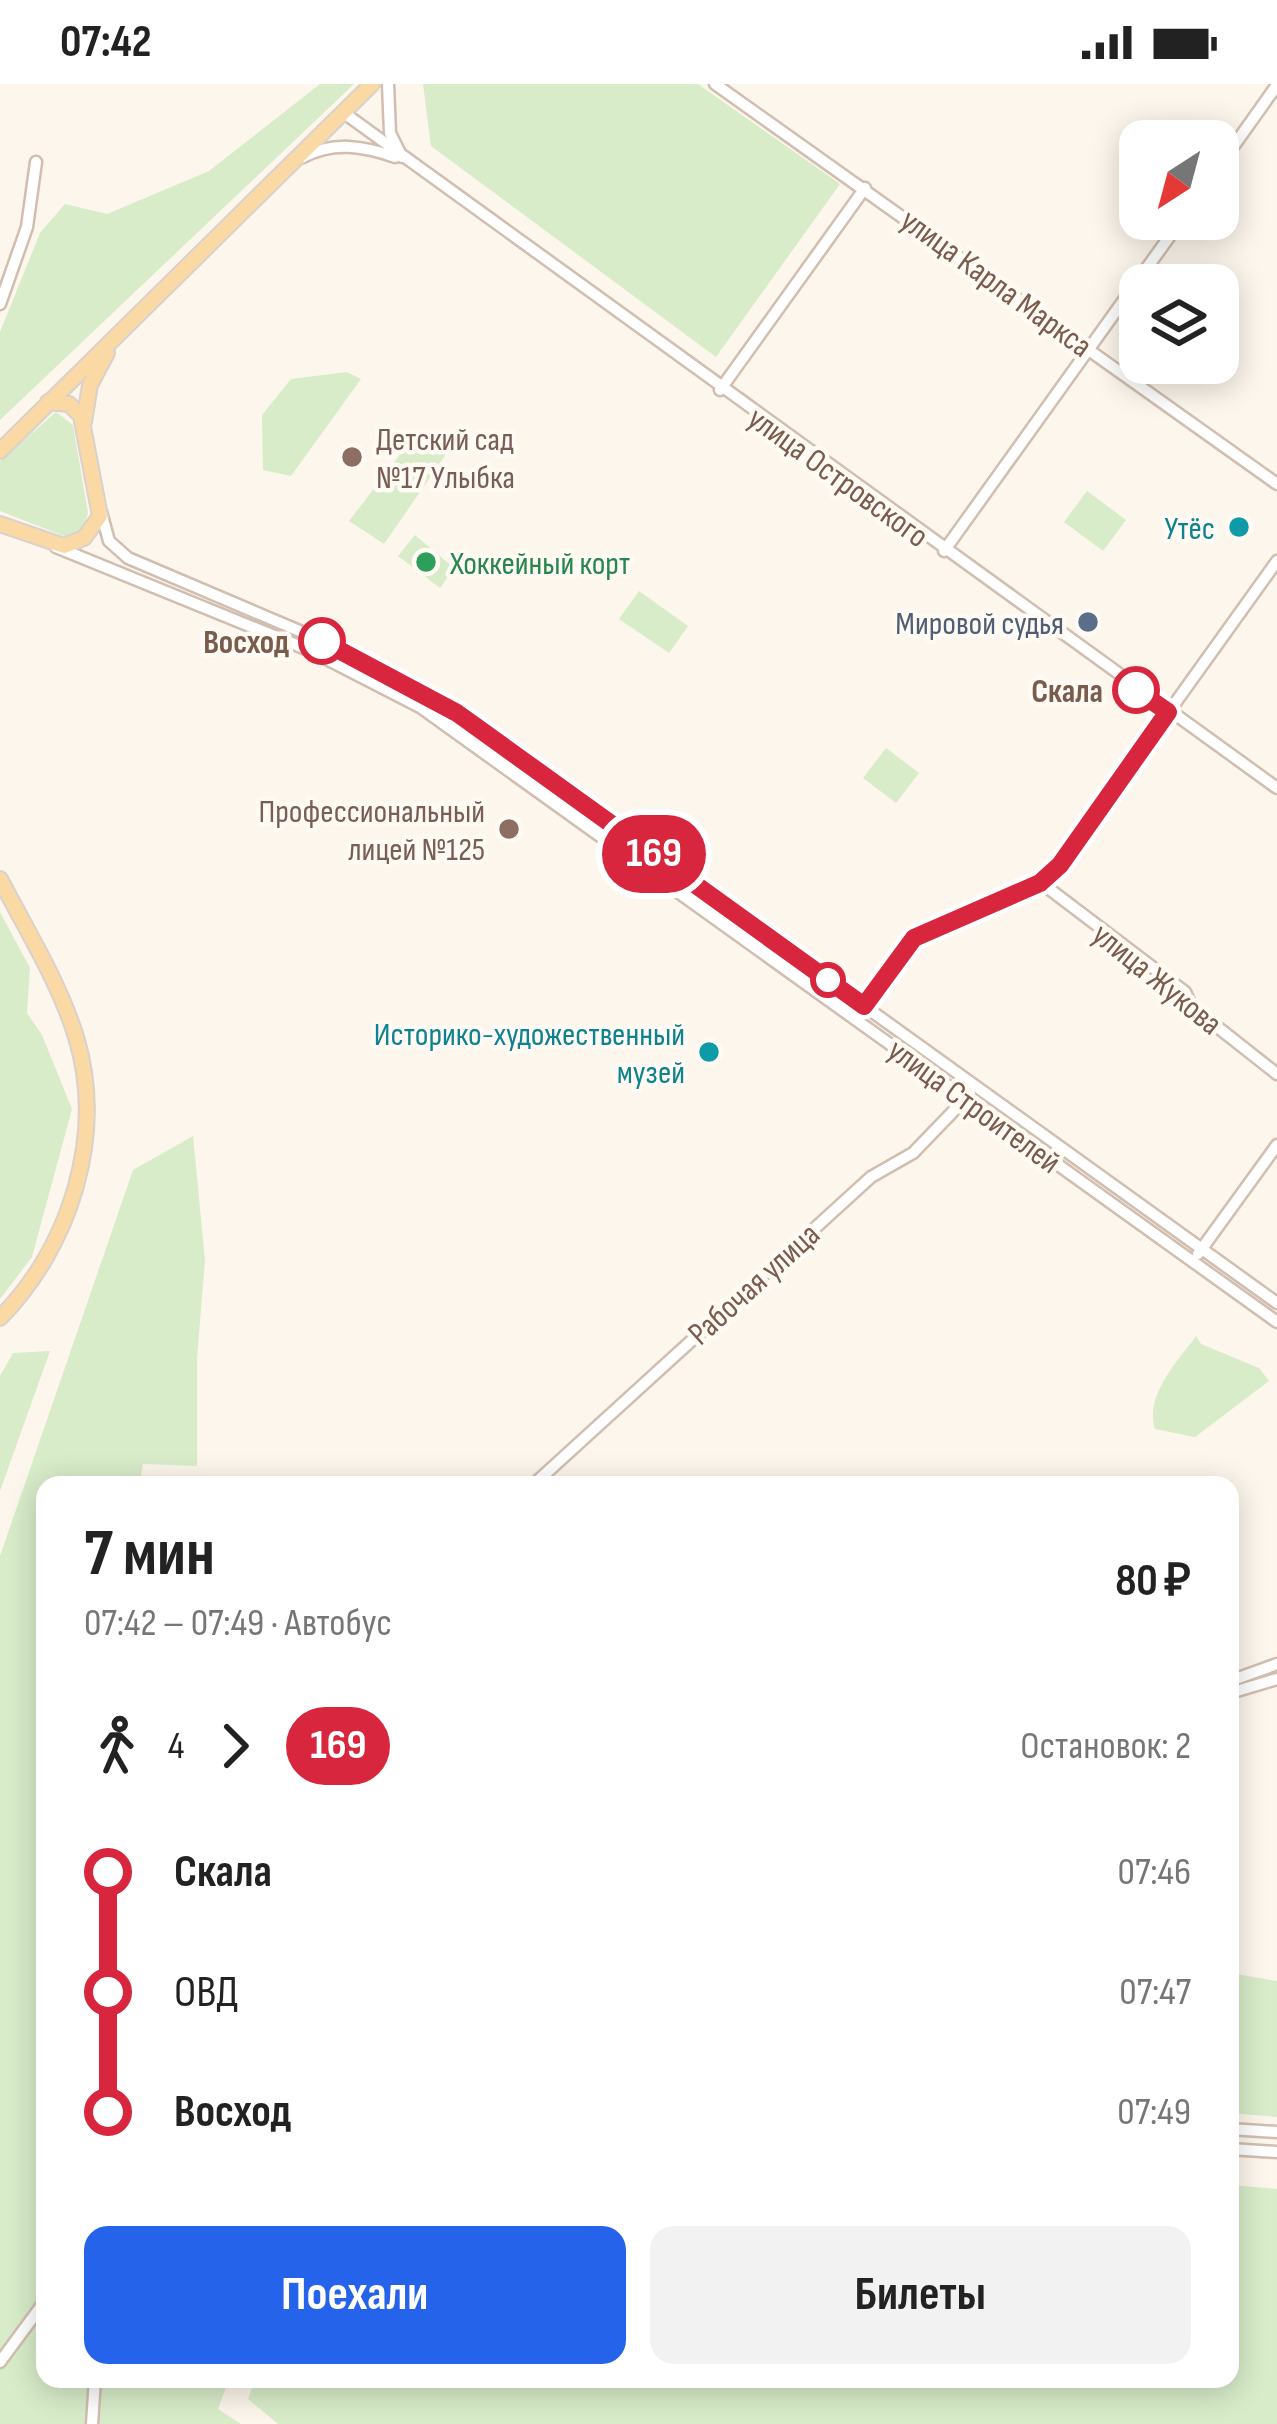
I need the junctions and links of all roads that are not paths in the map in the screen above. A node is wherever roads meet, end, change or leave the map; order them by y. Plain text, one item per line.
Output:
1 (373, 84) edge
2 (388, 84) edge
3 (715, 84) edge
4 (1277, 85) edge
5 (344, 113) junction
6 (1239, 138) edge
7 (404, 160) junction
8 (296, 161) junction
9 (36, 162) dead end
10 (865, 188) junction
11 (1167, 240) edge
12 (0, 304) edge
13 (125, 330) junction
14 (1089, 349) junction
15 (720, 390) junction
16 (48, 402) junction
17 (84, 425) junction
18 (6, 437) edge
19 (0, 451) edge
20 (1277, 484) edge
21 (101, 510) junction
22 (2, 524) edge
23 (47, 543) junction
24 (944, 551) junction
25 (1277, 561) edge
26 (1168, 712) junction
27 (1277, 788) edge
28 (0, 880) edge
29 (1040, 883) junction
30 (864, 1006) junction
31 (855, 1018) junction
32 (1277, 1074) edge
33 (975, 1086) junction
34 (966, 1098) junction
35 (1277, 1145) edge
36 (1201, 1249) junction
37 (1193, 1261) junction
38 (1277, 1303) edge
39 (0, 1318) edge
40 (1277, 1322) edge
41 (543, 1476) edge
42 (1277, 1664) edge
43 (1239, 1678) edge
44 (1277, 1679) edge
45 (1239, 1690) edge
46 (1239, 2130) edge
47 (1277, 2132) edge
48 (1239, 2150) edge
49 (1277, 2152) edge
50 (36, 2313) edge
51 (0, 2362) edge
52 (94, 2388) edge
53 (92, 2424) edge

1 - 5 main road
2 - 7 street
3 - 10 street, улица Карла Маркса
4 - 6 street
5 - 7 street, улица Островского
5 - 8 main road
7 - 8 street
7 - 15 street, улица Островского
8 - 13 main road
9 - 12 street
10 - 14 street, улица Карла Маркса
10 - 15 street
11 - 14 street
13 - 16 main road
13 - 17 main road
14 - 20 street, улица Карла Маркса
14 - 24 street
15 - 24 street, улица Островского
16 - 17 main road
16 - 18 main road
17 - 21 main road
18 - 19 main road
21 - 23 main road
21 - 30 street, улица Строителей
22 - 23 main road
23 - 31 street, улица Строителей
24 - 26 street, улица Островского
25 - 26 street
26 - 27 street, улица Островского
26 - 29 street
28 - 39 main road
29 - 30 street
29 - 32 street, улица Жукова
30 - 31 street
30 - 33 street, улица Строителей
31 - 34 street, улица Строителей
33 - 34 street, Рабочая улица
33 - 36 street, улица Строителей
34 - 37 street, улица Строителей
34 - 41 street, Рабочая улица
35 - 36 street
36 - 37 street
36 - 38 street, улица Строителей
37 - 40 street, улица Строителей
42 - 43 street
44 - 45 street
46 - 47 street
48 - 49 street
50 - 51 street
52 - 53 street

